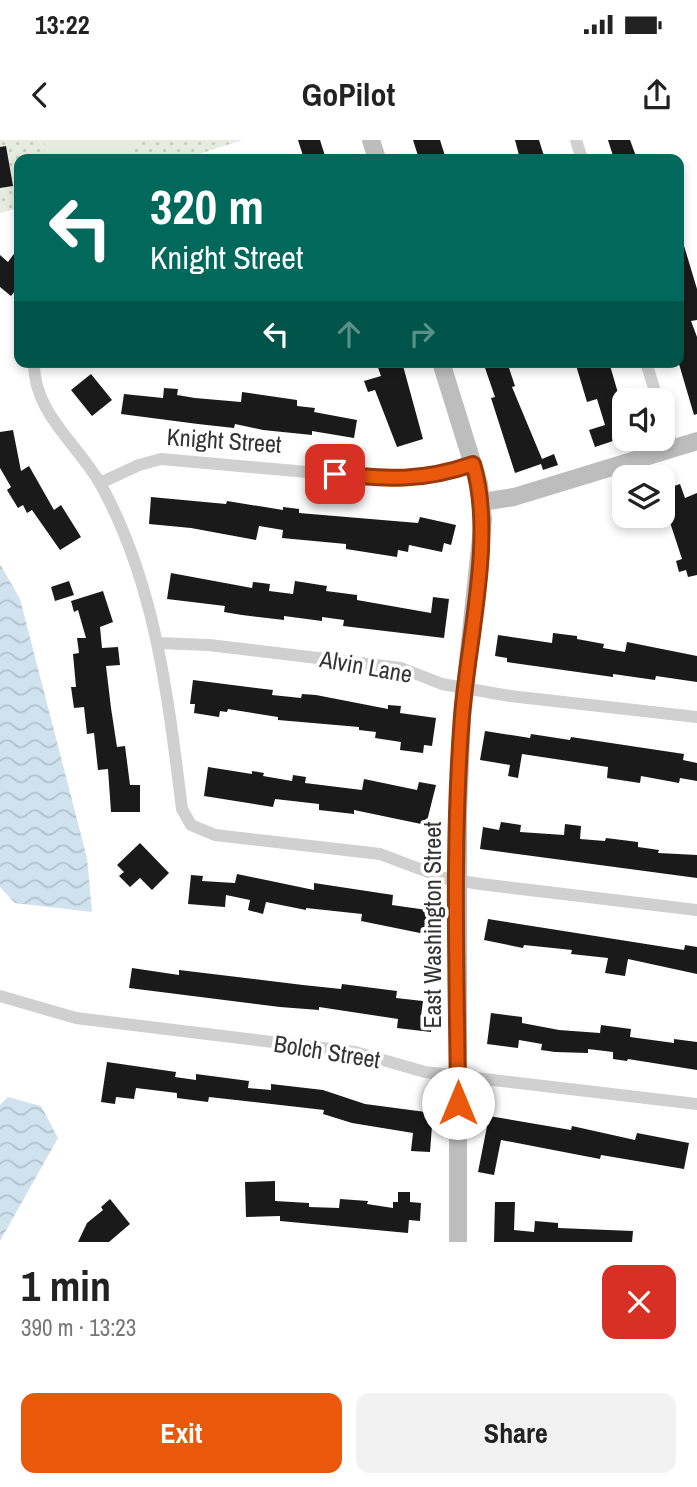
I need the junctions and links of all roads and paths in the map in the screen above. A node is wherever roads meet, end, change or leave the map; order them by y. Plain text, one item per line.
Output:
1 (34, 368) edge
2 (443, 368) edge
3 (648, 368) edge
4 (654, 388) edge
5 (697, 441) edge
6 (675, 447) edge
7 (663, 451) edge
8 (473, 464) junction
9 (100, 482) junction
10 (482, 502) junction
11 (158, 643) junction
12 (465, 688) junction
13 (697, 717) edge
14 (458, 880) junction
15 (697, 910) edge
16 (0, 996) edge
17 (458, 1075) junction
18 (697, 1104) edge
19 (458, 1242) edge

1 - 9 street
2 - 8 street, East Washington Street
3 - 4 street
5 - 6 street
7 - 10 street
8 - 9 street, Knight Street
8 - 10 street, East Washington Street
9 - 11 street
10 - 12 street, East Washington Street
11 - 12 street, Alvin Lane
11 - 14 street
12 - 13 street, Alvin Lane
12 - 14 street, East Washington Street
14 - 15 street
14 - 17 street, East Washington Street
16 - 17 street, Bolch Street
17 - 18 street, Bolch Street
17 - 19 street, East Washington Street

